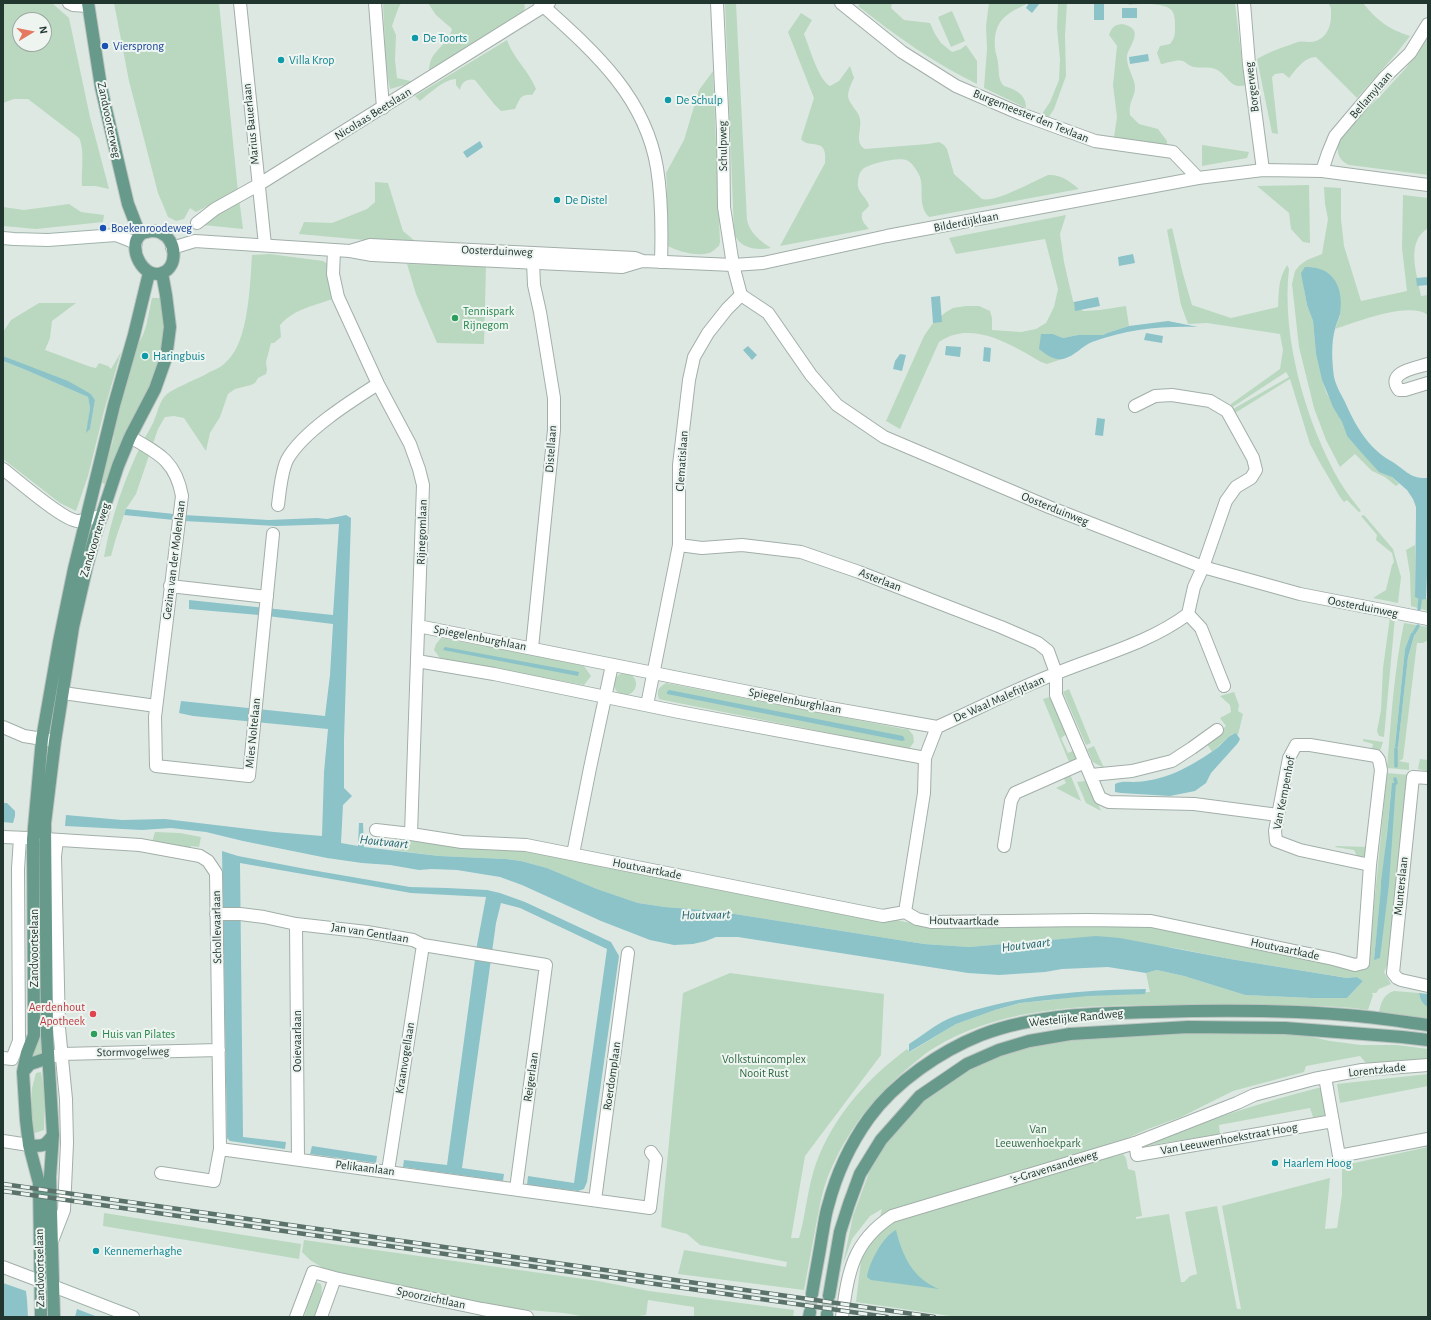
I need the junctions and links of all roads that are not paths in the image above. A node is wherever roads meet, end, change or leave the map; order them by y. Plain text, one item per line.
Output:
1 (69, 3) edge
2 (240, 3) edge
3 (375, 3) edge
4 (717, 3) edge
5 (841, 3) edge
6 (1244, 3) edge
7 (88, 4) edge
8 (544, 4) edge
9 (1428, 24) edge
10 (383, 108) junction
11 (1263, 170) junction
12 (1322, 171) junction
13 (1198, 178) junction
14 (258, 185) junction
15 (1428, 185) edge
16 (197, 223) dead end
17 (3, 238) edge
18 (138, 239) junction
19 (265, 245) junction
20 (172, 248) junction
21 (334, 250) junction
22 (535, 257) junction
23 (661, 262) junction
24 (734, 265) junction
25 (149, 273) junction
26 (162, 273) junction
27 (741, 296) junction
28 (1428, 364) edge
29 (1428, 383) edge
30 (378, 384) junction
31 (1135, 406) dead end
32 (133, 439) junction
33 (3, 469) edge
34 (278, 505) dead end
35 (102, 516) junction
36 (87, 518) junction
37 (273, 534) dead end
38 (679, 545) junction
39 (1203, 568) junction
40 (170, 586) junction
41 (266, 601) junction
42 (1188, 614) junction
43 (1428, 619) edge
44 (418, 626) junction
45 (532, 648) junction
46 (417, 661) junction
47 (612, 665) junction
48 (654, 673) junction
49 (1056, 673) junction
50 (1224, 686) dead end
51 (51, 691) junction
52 (67, 694) junction
53 (605, 697) junction
54 (647, 705) junction
55 (156, 706) junction
56 (3, 727) edge
57 (937, 727) junction
58 (1217, 730) dead end
59 (42, 739) junction
60 (55, 741) junction
61 (925, 758) junction
62 (1085, 762) junction
63 (156, 766) joint
64 (1091, 775) junction
65 (1428, 778) edge
66 (1278, 815) junction
67 (40, 817) junction
68 (376, 830) dead end
69 (411, 834) junction
70 (3, 838) edge
71 (20, 838) junction
72 (45, 839) junction
73 (1004, 846) dead end
74 (573, 854) junction
75 (1370, 865) junction
76 (905, 912) junction
77 (219, 914) junction
78 (296, 924) junction
79 (423, 945) junction
80 (628, 953) dead end
81 (546, 965) joint
82 (1428, 986) edge
83 (1428, 1025) edge
84 (1428, 1040) edge
85 (219, 1050) junction
86 (62, 1054) junction
87 (48, 1058) junction
88 (7, 1059) edge
89 (1428, 1065) edge
90 (23, 1072) junction
91 (1325, 1077) junction
92 (1333, 1122) junction
93 (53, 1135) junction
94 (1428, 1139) edge
95 (3, 1141) edge
96 (1135, 1143) junction
97 (29, 1145) junction
98 (220, 1149) junction
99 (651, 1152) dead end
100 (298, 1159) junction
101 (388, 1171) junction
102 (161, 1173) dead end
103 (516, 1190) junction
104 (595, 1200) junction
105 (52, 1242) junction
106 (3, 1267) edge
107 (335, 1278) junction
108 (40, 1281) junction
109 (52, 1286) junction
110 (812, 1294) tunnel mouth
111 (829, 1296) tunnel mouth
112 (53, 1313) edge
113 (41, 1317) edge
114 (133, 1317) edge
115 (296, 1317) edge
116 (321, 1317) edge
117 (527, 1317) edge
118 (842, 1317) edge

1 - 7 street
2 - 14 street, Marius Bauerlaan
3 - 10 street
4 - 24 street, Schulpweg
5 - 13 street, Burgemeester den Texlaan
6 - 11 street, Borgerweg
7 - 18 main road, Zandvoorterweg
8 - 10 street, Nicolaas Beetslaan
8 - 23 street
9 - 12 street, Bellamylaan
10 - 14 street, Nicolaas Beetslaan
11 - 12 street
11 - 13 street
12 - 15 street
13 - 24 street, Bilderdijklaan
14 - 16 street, Nicolaas Beetslaan
14 - 19 street, Marius Bauerlaan
17 - 18 street
18 - 20 main road
18 - 25 main road
19 - 20 street, Oosterduinweg
19 - 21 street, Oosterduinweg
20 - 26 main road
21 - 22 street, Oosterduinweg
21 - 30 street, Rijnegomlaan
22 - 23 street, Oosterduinweg
22 - 45 street, Distellaan
23 - 24 street, Oosterduinweg
24 - 27 street
25 - 26 main road
25 - 36 main road, Zandvoorterweg
26 - 32 main road, Zandvoorterweg
27 - 38 street, Clematislaan
27 - 39 street, Oosterduinweg
28 - 29 street
30 - 34 street
30 - 44 street, Rijnegomlaan
31 - 39 street
32 - 35 main road, Zandvoorterweg
32 - 40 street, Gezina van der Molenlaan
33 - 36 street
35 - 36 street
35 - 52 main road, Zandvoorterweg
36 - 51 main road, Zandvoorterweg
37 - 41 street, Mies Noltelaan
38 - 48 street, Clematislaan
38 - 49 street, Asterlaan
39 - 42 street
39 - 43 street, Oosterduinweg
40 - 41 street
40 - 55 street, Gezina van der Molenlaan
41 - 63 street, Mies Noltelaan
42 - 49 street, De Waal Malefijtlaan
42 - 50 street
44 - 45 street, Spiegelenburghlaan
44 - 46 street, Rijnegomlaan
45 - 47 street, Spiegelenburghlaan
46 - 53 street
46 - 69 street, Rijnegomlaan
47 - 48 street, Spiegelenburghlaan
47 - 53 street
48 - 54 street, Clematislaan
48 - 57 street, Spiegelenburghlaan
49 - 57 street, De Waal Malefijtlaan
49 - 62 street, Asterlaan
51 - 52 main road
51 - 59 main road, Zandvoorterweg
52 - 55 street
52 - 60 main road, Zandvoorterweg
53 - 54 street
53 - 74 street
54 - 61 street
55 - 63 street, Gezina van der Molenlaan
56 - 59 street
57 - 61 street
58 - 64 street
59 - 60 street
59 - 67 main road, Zandvoorterweg
60 - 67 main road, Zandvoorterweg
61 - 76 street
62 - 64 street, Asterlaan
62 - 73 street
64 - 66 street, Asterlaan
65 - 82 street, Munterslaan
66 - 75 street, Van Kempenhof
66 - 75 street, Van Kempenhof
67 - 72 main road, Zandvoortselaan
68 - 69 street, Houtvaartkade
69 - 74 street, Houtvaartkade
70 - 71 street
71 - 72 street
71 - 88 street, Zandvoortselaan
72 - 77 street, Schollevaarlaan
72 - 86 street, Zandvoortselaan
72 - 87 main road, Zandvoortselaan
72 - 90 main road, Zandvoortselaan
74 - 76 street, Houtvaartkade
75 - 76 street, Houtvaartkade
77 - 78 street, Jan van Gentlaan
77 - 85 street, Schollevaarlaan
78 - 79 street, Jan van Gentlaan
78 - 100 street, Ooievaarlaan
79 - 81 street, Jan van Gentlaan
79 - 101 street, Kraanvogellaan
80 - 104 street, Roerdomplaan
81 - 103 street, Reigerlaan
83 - 110 main road, Westelijke Randweg
84 - 111 main road, Westelijke Randweg
85 - 86 street, Stormvogelweg
85 - 98 street, Schollevaarlaan
86 - 87 street, Stormvogelweg
86 - 105 street, Zandvoortselaan
87 - 90 main road
87 - 93 main road, Zandvoortselaan
89 - 91 street, Lorentzkade
90 - 97 main road, Zandvoortselaan
91 - 92 street
91 - 96 street, 's-Gravensandeweg
92 - 94 street
92 - 96 street, Van Leeuwenhoekstraat Hoog
93 - 97 main road
93 - 105 main road, Zandvoortselaan
95 - 97 street
96 - 118 street, 's-Gravensandeweg
97 - 108 main road, Zandvoortselaan
98 - 100 street, Pelikaanlaan
98 - 102 street
99 - 104 street, Pelikaanlaan
100 - 101 street, Pelikaanlaan
101 - 103 street, Pelikaanlaan
103 - 104 street, Pelikaanlaan
105 - 109 main road, Zandvoortselaan
106 - 108 street
107 - 115 street, Spoorzichtlaan
107 - 116 street
107 - 117 street, Spoorzichtlaan
108 - 109 street
108 - 113 main road, Zandvoortselaan
109 - 112 main road, Zandvoortselaan
109 - 114 street

